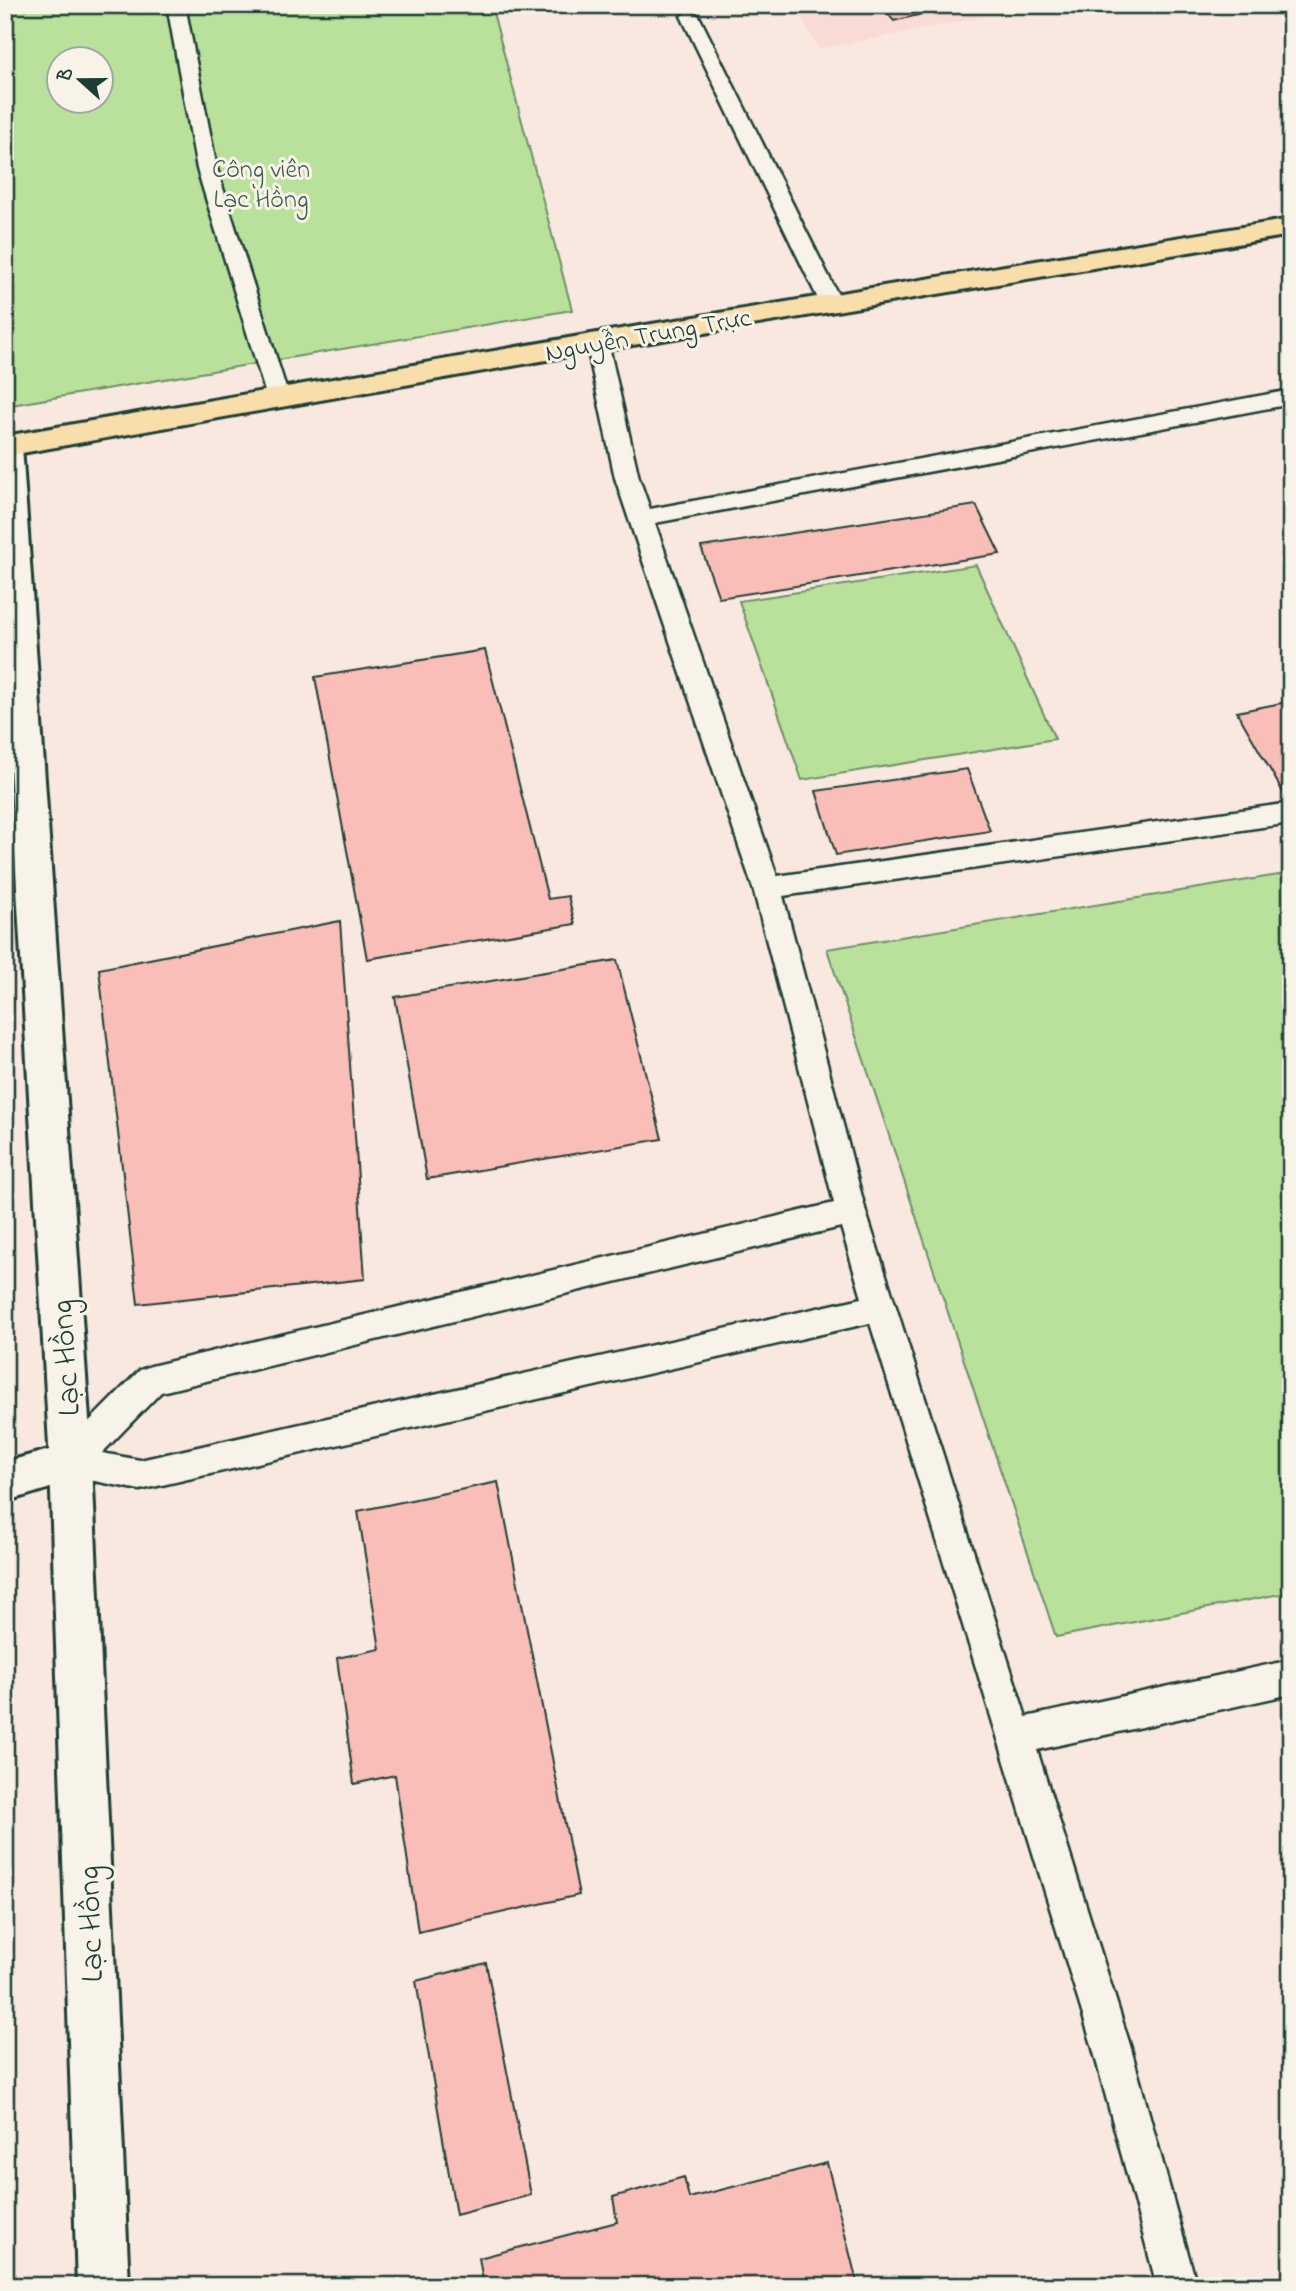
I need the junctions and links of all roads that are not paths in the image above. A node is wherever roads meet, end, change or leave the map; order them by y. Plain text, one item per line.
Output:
1 (176, 5) edge
2 (690, 16) dead end
3 (1291, 227) edge
4 (831, 303) junction
5 (597, 342) junction
6 (1291, 397) edge
7 (278, 398) junction
8 (6, 441) edge
9 (642, 518) junction
10 (1291, 813) edge
11 (767, 888) junction
12 (851, 1212) junction
13 (881, 1307) junction
14 (71, 1463) junction
15 (5, 1482) edge
16 (1291, 1677) edge
17 (1015, 1737) junction
18 (103, 2286) edge
19 (1177, 2286) edge

1 - 7 lane
2 - 4 lane
3 - 4 main road, Nguyễn Trung Trực
4 - 5 main road, Nguyễn Trung Trực
5 - 7 main road, Nguyễn Trung Trực
5 - 9 lane
6 - 9 lane
7 - 8 main road, Nguyễn Trung Trực
8 - 14 main road, Lạc Hồng
9 - 11 lane
10 - 11 lane
11 - 12 lane
12 - 13 lane
12 - 14 lane
13 - 14 lane
13 - 17 lane
14 - 15 main road
14 - 18 main road, Lạc Hồng
16 - 17 lane
17 - 19 lane

